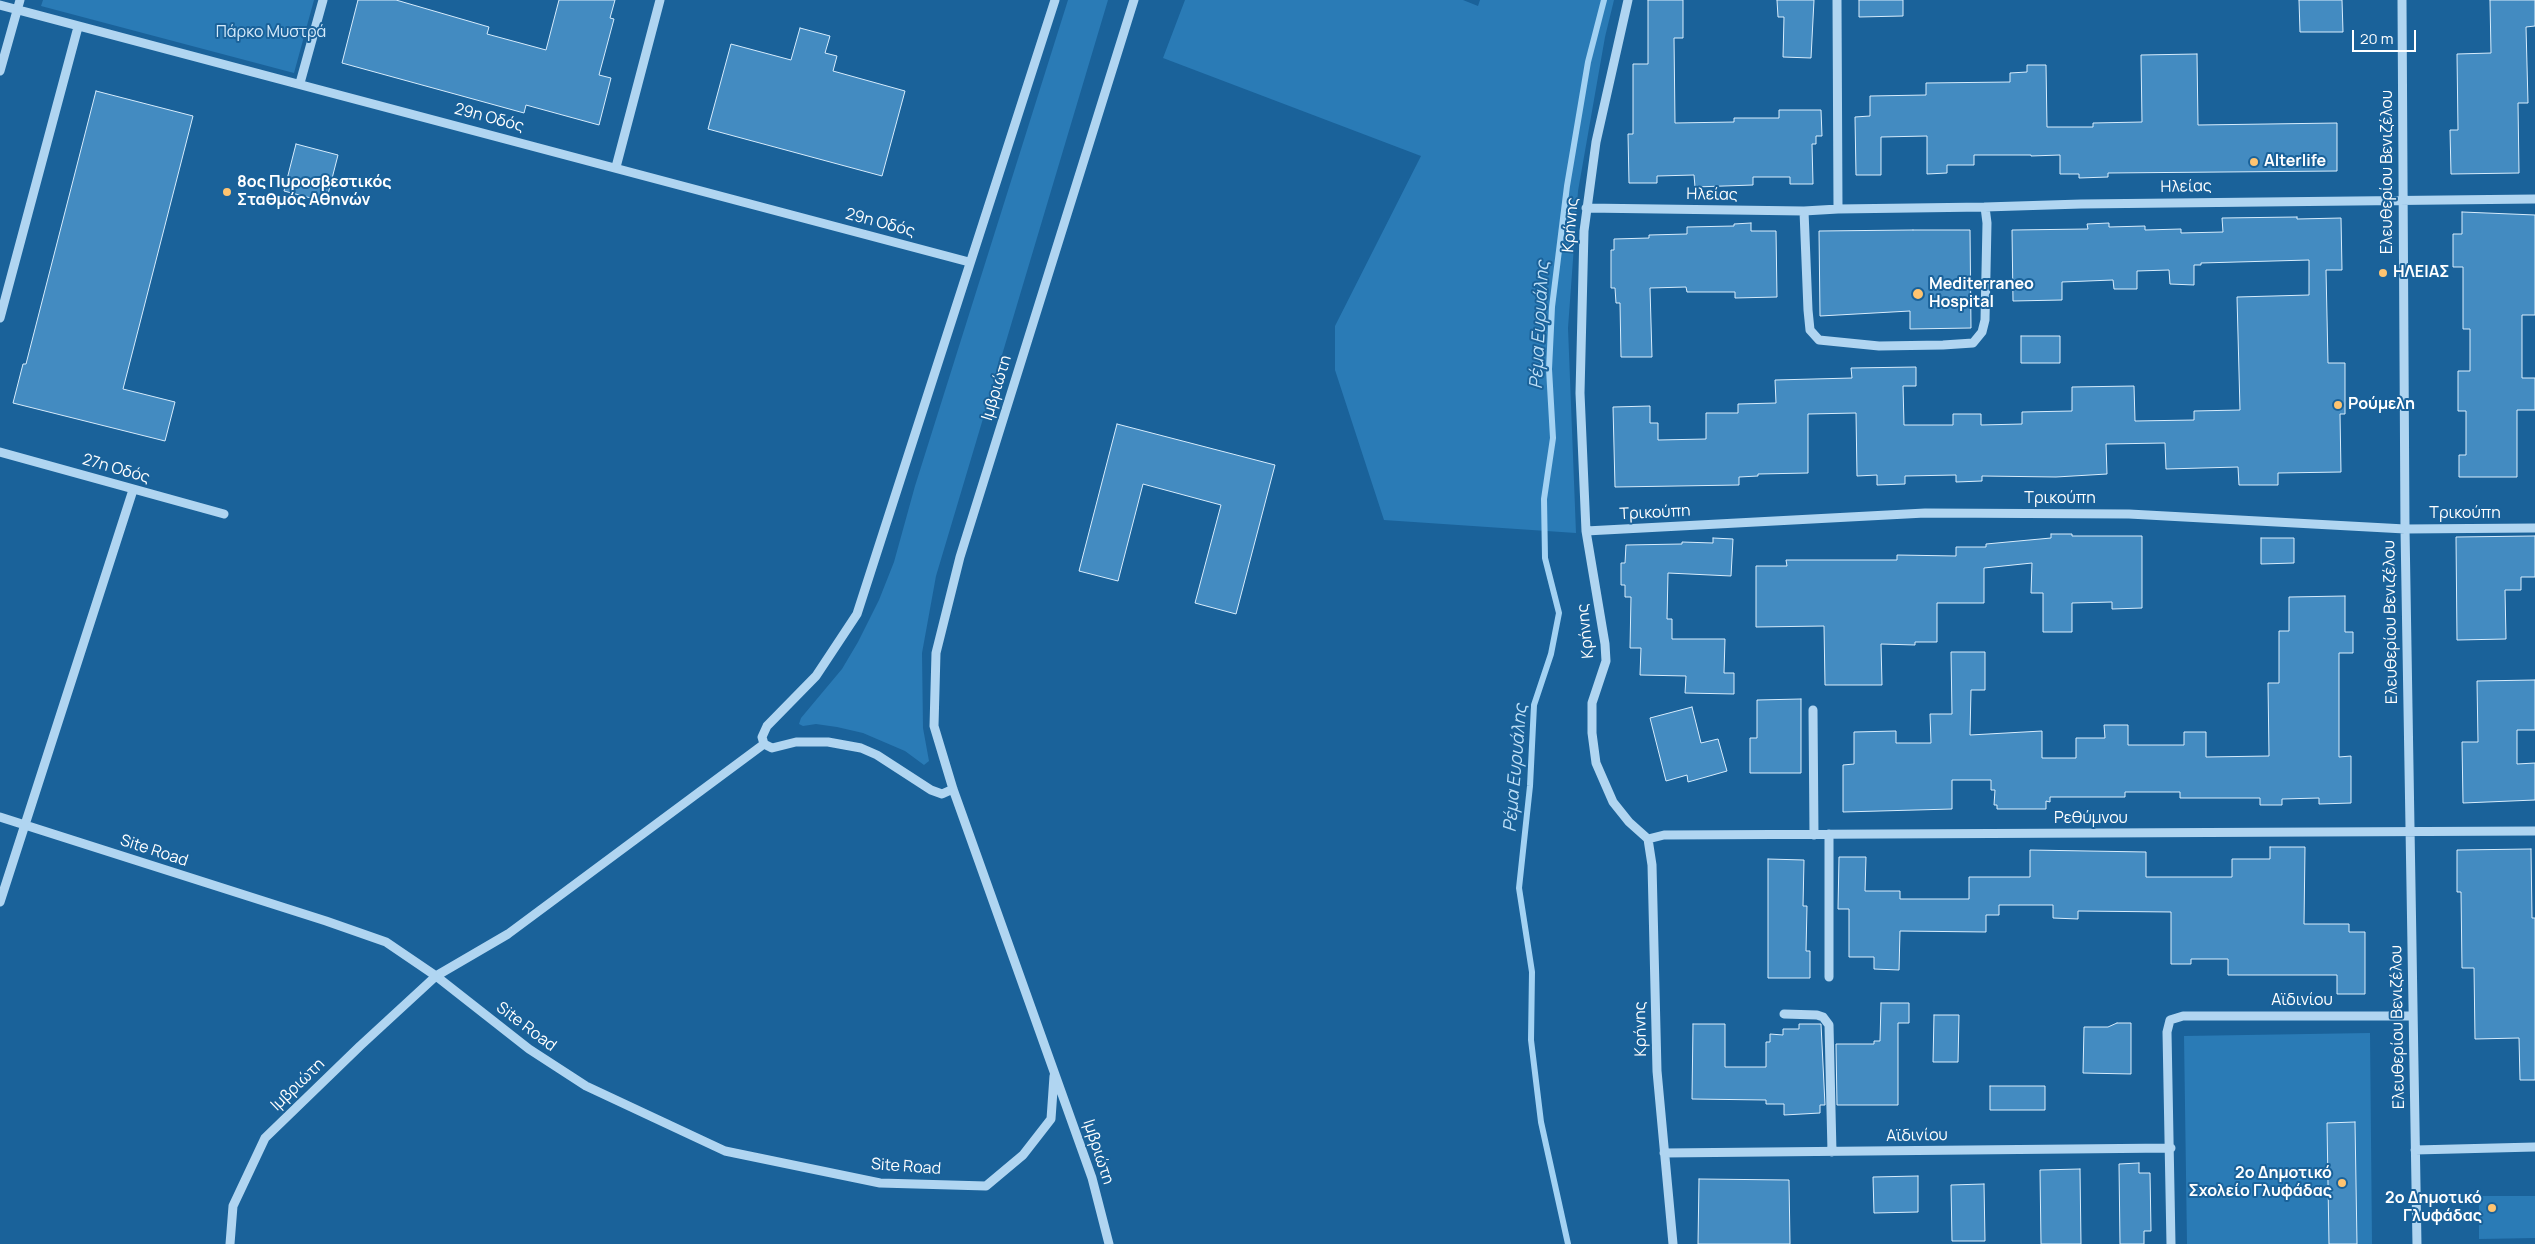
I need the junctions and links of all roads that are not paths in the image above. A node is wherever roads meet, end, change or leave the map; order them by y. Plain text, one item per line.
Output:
1 (20, 0) edge
2 (323, 0) edge
3 (660, 0) edge
4 (1055, 0) edge
5 (1134, 0) edge
6 (1628, 0) edge
7 (1837, 0) edge
8 (2402, 0) edge
9 (0, 5) edge
10 (18, 10) junction
11 (78, 27) junction
12 (3, 44) edge
13 (0, 71) edge
14 (300, 83) junction
15 (616, 167) junction
16 (2535, 199) edge
17 (2403, 200) junction
18 (1586, 208) junction
19 (1985, 208) junction
20 (1838, 209) junction
21 (1804, 211) junction
22 (969, 262) junction
23 (0, 318) edge
24 (0, 452) edge
25 (133, 490) junction
26 (224, 514) dead end
27 (2535, 528) edge
28 (2405, 529) junction
29 (1586, 531) junction
30 (1813, 710) dead end
31 (764, 744) junction
32 (953, 789) junction
33 (0, 817) edge
34 (26, 826) junction
35 (2535, 831) edge
36 (1814, 834) junction
37 (1829, 834) junction
38 (2410, 834) junction
39 (1648, 839) junction
40 (0, 902) edge
41 (436, 976) junction
42 (1829, 977) dead end
43 (1784, 1014) dead end
44 (2412, 1016) junction
45 (1055, 1071) junction
46 (2535, 1147) edge
47 (2171, 1148) junction
48 (2415, 1150) junction
49 (1832, 1152) junction
50 (1664, 1153) junction
51 (230, 1244) edge
52 (1110, 1244) edge
53 (1672, 1244) edge
54 (2171, 1244) edge
55 (2417, 1244) edge

1 - 10 street
2 - 14 street
3 - 15 street
4 - 22 street
5 - 32 street, Ιμβριώτη
6 - 18 street, Κρήνης
7 - 20 street
8 - 17 street, Ελευθερίου Βενιζέλου
9 - 10 street, 29η Οδός
10 - 11 street, 29η Οδός
10 - 12 street
11 - 14 street, 29η Οδός
11 - 23 street
12 - 13 street
14 - 15 street, 29η Οδός
15 - 22 street, 29η Οδός
16 - 17 street, Ηλείας
17 - 19 street, Ηλείας
17 - 28 street, Ελευθερίου Βενιζέλου
18 - 21 street, Ηλείας
18 - 29 street, Κρήνης
19 - 20 street, Ηλείας
19 - 21 street
20 - 21 street, Ηλείας
22 - 31 street
24 - 25 street, 27η Οδός
25 - 26 street, 27η Οδός
25 - 34 street
27 - 28 street, Τρικούπη
28 - 29 street, Τρικούπη
28 - 38 street, Ελευθερίου Βενιζέλου
29 - 39 street, Κρήνης
30 - 36 street
31 - 32 street
31 - 41 street
32 - 45 street, Site Road
33 - 34 street, Site Road
34 - 40 street
34 - 41 street, Site Road
35 - 38 street, Ρεθύμνου
36 - 37 street, Ρεθύμνου
36 - 39 street, Ρεθύμνου
37 - 38 street, Ρεθύμνου
37 - 42 street
38 - 44 street, Ελευθερίου Βενιζέλου
39 - 50 street, Κρήνης
41 - 45 street, Site Road
41 - 51 street, Ιμβριώτη
43 - 49 street
44 - 47 street, Αϊδινίου
44 - 48 street, Ελευθερίου Βενιζέλου
45 - 52 street, Ιμβριώτη
46 - 48 street
47 - 49 street, Αϊδινίου
47 - 54 street, Αϊδινίου
48 - 55 street, Ελευθερίου Βενιζέλου
49 - 50 street, Αϊδινίου
50 - 53 street, Κρήνης

